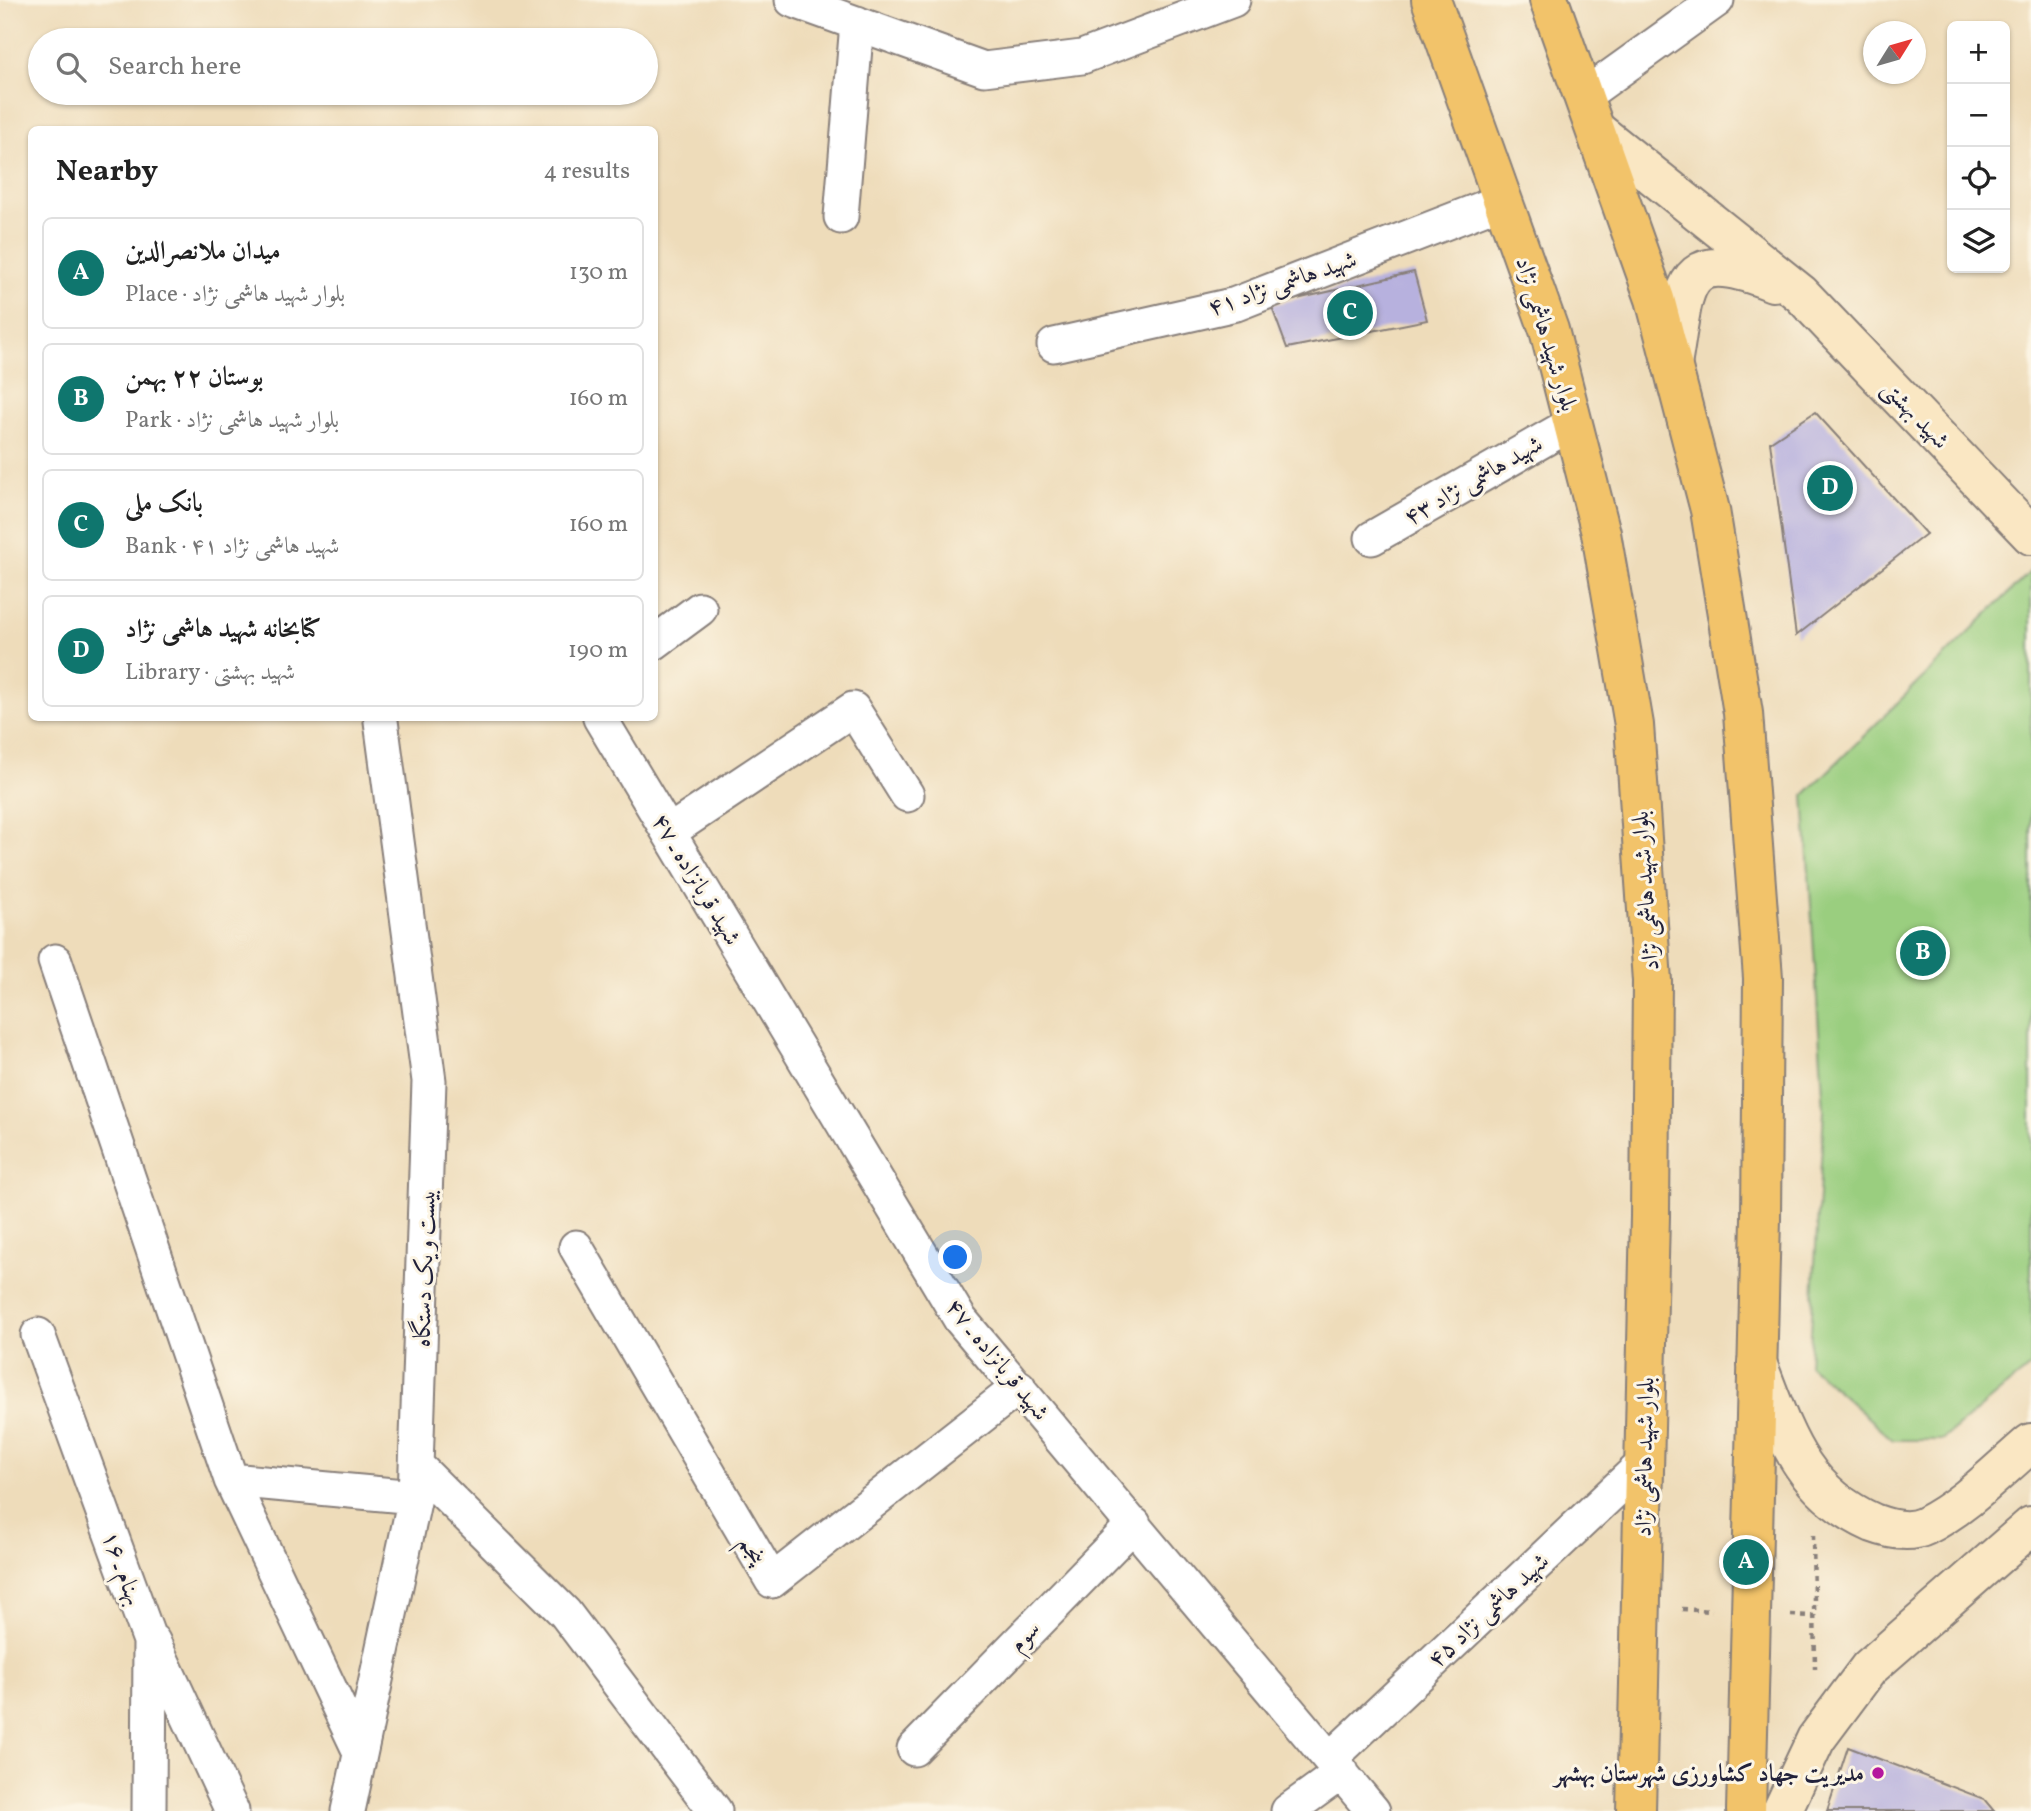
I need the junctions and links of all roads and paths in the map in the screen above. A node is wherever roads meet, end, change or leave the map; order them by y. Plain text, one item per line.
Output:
1 (792, 0) edge
2 (1233, 0) edge
3 (1432, 0) edge
4 (1549, 0) edge
5 (1717, 0) edge
6 (857, 23) junction
7 (1585, 95) junction
8 (1597, 131) junction
9 (1504, 200) junction
10 (841, 217) dead end
11 (1801, 294) junction
12 (1054, 345) dead end
13 (1672, 365) junction
14 (1573, 423) junction
15 (2031, 535) edge
16 (1372, 538) dead end
17 (700, 609) dead end
18 (658, 640) edge
19 (602, 721) edge
20 (381, 722) dead end
21 (907, 795) dead end
22 (669, 832) junction
23 (55, 961) dead end
24 (576, 1247) dead end
25 (38, 1335) dead end
26 (1757, 1363) junction
27 (1019, 1387) junction
28 (2031, 1443) edge
29 (1644, 1463) junction
30 (231, 1480) junction
31 (1812, 1481) junction
32 (416, 1482) junction
33 (1134, 1524) junction
34 (2031, 1526) edge
35 (135, 1600) junction
36 (1815, 1671) dead end
37 (914, 1749) dead end
38 (359, 1750) junction
39 (1337, 1765) junction
40 (149, 1811) edge
41 (232, 1811) edge
42 (348, 1811) edge
43 (715, 1811) edge
44 (1288, 1811) edge
45 (1373, 1811) edge
46 (1636, 1811) edge
47 (1746, 1811) edge
48 (1782, 1811) edge

1 - 6 street
2 - 6 street
3 - 9 main road, بلوار شهید هاشمی نژاد
4 - 7 main road
5 - 7 street
6 - 10 street
7 - 8 main road
8 - 11 street, شهید بهشتی
8 - 13 main road
9 - 12 street, شهید هاشمی نژاد ۴۱
9 - 14 main road, بلوار شهید هاشمی نژاد
11 - 13 street
11 - 15 street, شهید بهشتی
13 - 26 main road
14 - 16 street, شهید هاشمی نژاد ۴۳
14 - 29 main road, بلوار شهید هاشمی نژاد
17 - 18 street
19 - 22 street, شهید قربانزاده ـ ۴۷
20 - 32 street, بیست و یک دستگاه
21 - 22 street
22 - 27 street, شهید قربانزاده ـ ۴۷
23 - 30 street
24 - 27 street, پنجم
25 - 35 street, بهنام ـ ۱۶
26 - 31 street
26 - 47 main road
27 - 33 street, شهید قربانزاده ـ ۴۷
28 - 31 street
29 - 39 street, شهید هاشمی نژاد ۴۵
29 - 46 main road, بلوار شهید هاشمی نژاد
30 - 32 street
30 - 38 street
31 - 36 path
32 - 38 street, بیست و یک دستگاه
32 - 43 street
33 - 37 street, سوم
33 - 39 street, شهید قربانزاده ـ ۴۷
34 - 48 street
35 - 40 street, بهنام ـ ۱۶
35 - 41 street
38 - 42 street, بیست و یک دستگاه
39 - 44 street, شهید هاشمی نژاد ۴۵
39 - 45 street, شهید قربانزاده ـ ۴۷

